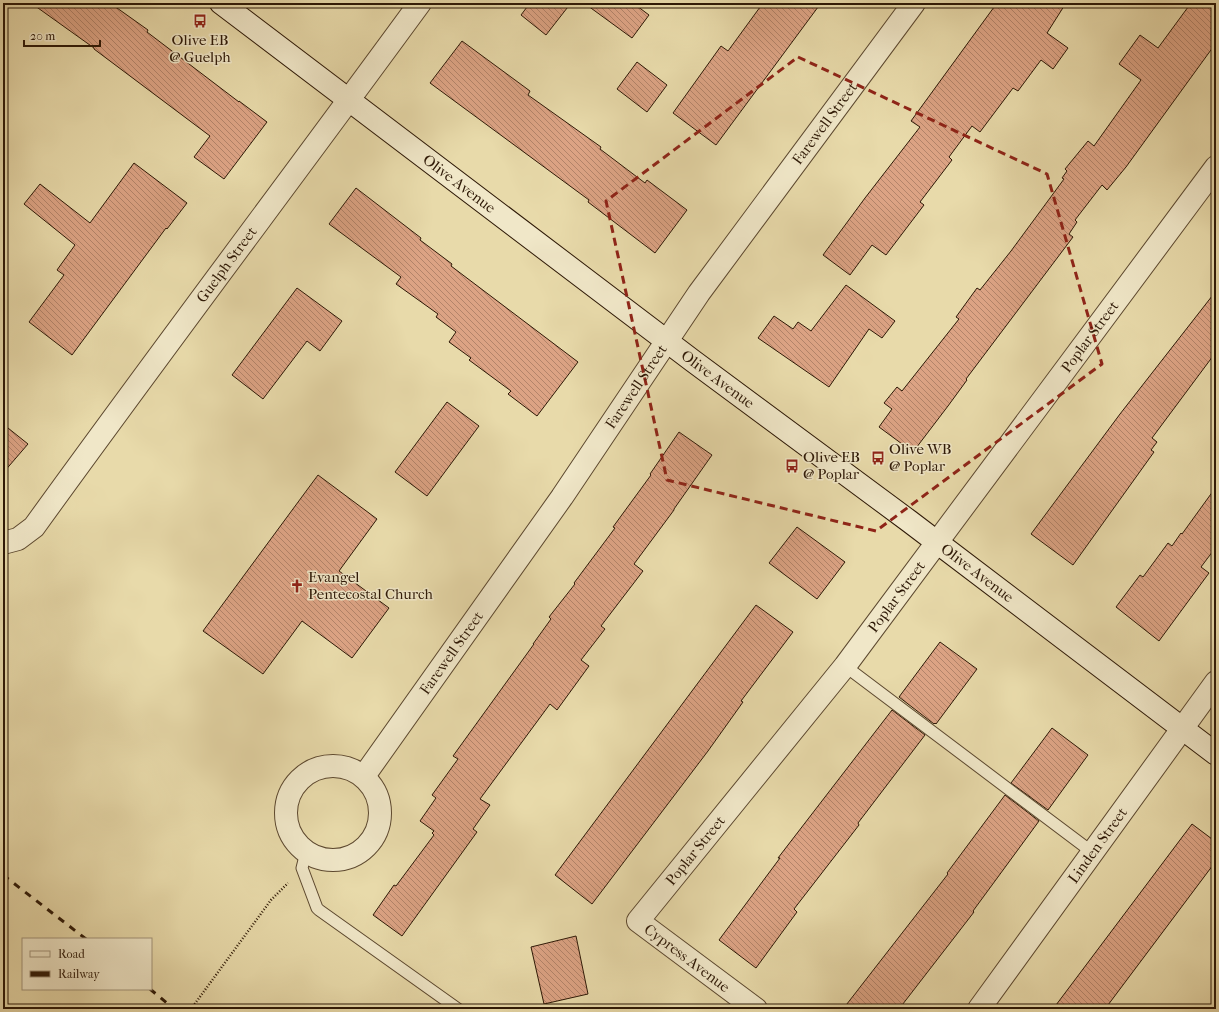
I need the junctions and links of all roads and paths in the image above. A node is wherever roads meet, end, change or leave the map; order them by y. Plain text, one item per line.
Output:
1 (221, 3) edge
2 (420, 3) edge
3 (914, 3) edge
4 (350, 100) junction
5 (1216, 167) edge
6 (666, 340) junction
7 (937, 542) junction
8 (3, 543) edge
9 (845, 666) junction
10 (1216, 682) edge
11 (1183, 728) junction
12 (1216, 754) edge
13 (364, 776) junction
14 (1092, 852) junction
15 (304, 860) junction
16 (638, 921) joint
17 (191, 1009) edge
18 (458, 1009) edge
19 (756, 1009) edge
20 (978, 1009) edge

1 - 4 street, Olive Avenue
2 - 4 street, Guelph Street
3 - 6 street, Farewell Street
4 - 6 street, Olive Avenue
4 - 8 street, Guelph Street
5 - 7 street, Poplar Street
6 - 7 street, Olive Avenue
6 - 13 street, Farewell Street
7 - 9 street, Poplar Street
7 - 11 street, Olive Avenue
9 - 14 lane
9 - 16 street, Poplar Street
10 - 11 street, Linden Street
11 - 12 street, Olive Avenue
11 - 14 street, Linden Street
13 - 15 street
13 - 15 street
14 - 20 street, Linden Street
15 - 17 path
15 - 18 lane
16 - 19 street, Cypress Avenue

